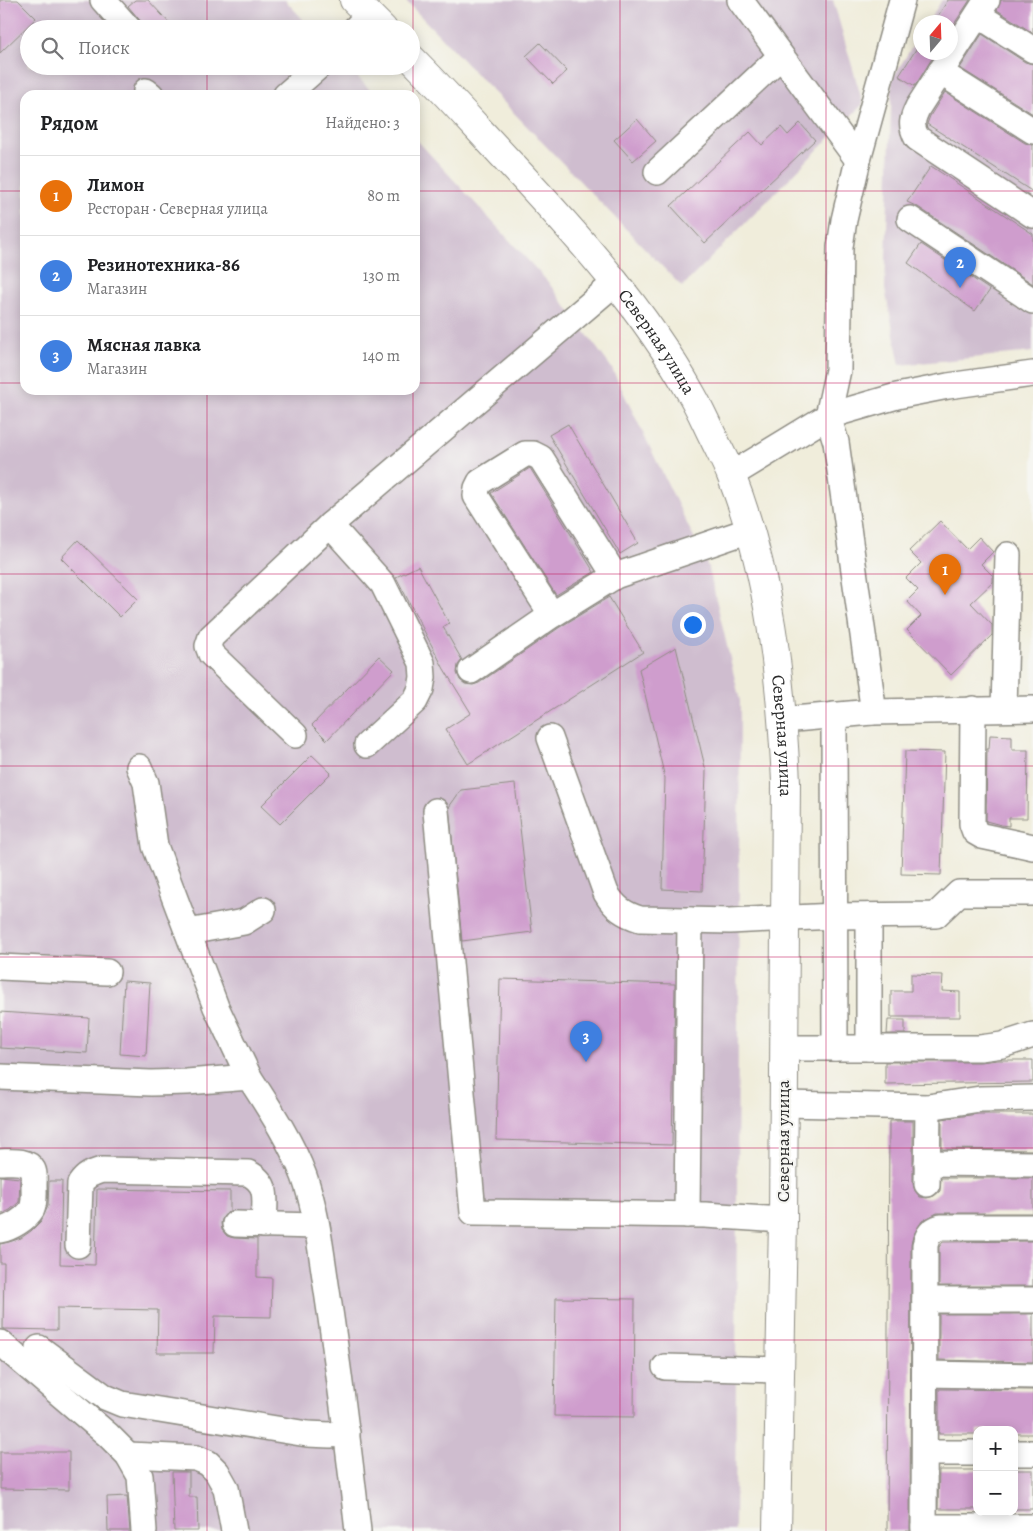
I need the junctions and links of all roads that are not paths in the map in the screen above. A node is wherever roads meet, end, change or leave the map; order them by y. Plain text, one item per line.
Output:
1 (103, 0) edge
2 (740, 0) edge
3 (902, 0) edge
4 (982, 7) edge
5 (121, 20) edge
6 (1033, 50) edge
7 (781, 56) junction
8 (420, 68) edge
9 (940, 72) junction
10 (309, 75) edge
11 (292, 90) edge
12 (1033, 131) edge
13 (858, 160) junction
14 (657, 172) dead end
15 (1033, 215) edge
16 (910, 219) dead end
17 (616, 282) junction
18 (1033, 301) edge
19 (1033, 374) edge
20 (828, 416) junction
21 (731, 475) junction
22 (330, 525) junction
23 (750, 530) junction
24 (1008, 555) dead end
25 (615, 576) junction
26 (552, 615) junction
27 (471, 671) dead end
28 (1004, 708) junction
29 (973, 709) junction
30 (1033, 709) edge
31 (872, 712) junction
32 (834, 715) junction
33 (783, 720) junction
34 (295, 735) dead end
35 (550, 738) dead end
36 (368, 745) dead end
37 (139, 767) dead end
38 (436, 811) dead end
39 (1033, 847) edge
40 (1033, 894) edge
41 (263, 910) dead end
42 (835, 916) junction
43 (870, 916) junction
44 (785, 919) junction
45 (690, 920) junction
46 (188, 932) junction
47 (0, 967) edge
48 (107, 972) dead end
49 (1033, 1035) edge
50 (784, 1048) junction
51 (835, 1048) junction
52 (869, 1048) junction
53 (0, 1077) edge
54 (249, 1077) junction
55 (1033, 1098) edge
56 (784, 1104) junction
57 (928, 1106) junction
58 (0, 1162) edge
59 (1033, 1164) edge
60 (687, 1215) junction
61 (783, 1220) junction
62 (235, 1224) dead end
63 (264, 1225) junction
64 (316, 1226) junction
65 (1033, 1227) edge
66 (0, 1230) edge
67 (78, 1245) dead end
68 (925, 1300) junction
69 (1033, 1300) edge
70 (0, 1343) edge
71 (39, 1348) dead end
72 (665, 1367) dead end
73 (780, 1370) junction
74 (925, 1374) junction
75 (1033, 1376) edge
76 (347, 1433) junction
77 (925, 1453) junction
78 (973, 1453) edge
79 (1018, 1453) edge
80 (1033, 1453) edge
81 (128, 1454) junction
82 (1033, 1527) edge
83 (924, 1529) edge
84 (144, 1531) edge
85 (234, 1531) edge
86 (358, 1531) edge
87 (777, 1531) edge

1 - 5 lane
2 - 7 lane
3 - 13 lane
4 - 6 lane
4 - 9 lane
7 - 13 lane
7 - 14 lane
8 - 17 main road, Северная улица
9 - 12 lane
9 - 15 lane
10 - 11 lane
13 - 20 lane
16 - 18 lane
17 - 21 main road, Северная улица
17 - 22 lane
19 - 20 lane
20 - 21 lane
20 - 31 lane
21 - 23 main road, Северная улица
22 - 34 lane
22 - 36 lane
23 - 25 lane
23 - 33 main road, Северная улица
24 - 28 lane
25 - 26 lane
25 - 26 lane
26 - 27 lane
28 - 29 lane
28 - 30 lane
29 - 31 lane
29 - 39 lane
31 - 32 lane
32 - 33 lane
32 - 42 lane
33 - 44 main road, Северная улица
35 - 45 lane
37 - 46 lane
38 - 60 lane
40 - 43 lane
41 - 46 lane
42 - 43 lane
42 - 44 lane
42 - 51 lane
43 - 52 lane
44 - 45 lane
44 - 50 main road, Северная улица
45 - 60 lane
46 - 54 lane
47 - 48 lane
49 - 52 lane
50 - 51 lane
50 - 56 main road, Северная улица
51 - 52 lane
53 - 54 lane
54 - 64 lane
55 - 57 lane
56 - 57 lane
56 - 61 main road, Северная улица
57 - 59 lane
58 - 66 lane
60 - 61 lane
61 - 73 main road, Северная улица
62 - 63 lane
63 - 64 lane
63 - 67 lane
64 - 76 lane
65 - 68 lane
68 - 69 lane
68 - 74 lane
70 - 81 lane
71 - 76 lane
72 - 73 lane
73 - 87 main road, Северная улица
74 - 75 lane
74 - 77 lane
76 - 86 lane
77 - 78 lane
77 - 83 lane
79 - 80 lane
81 - 84 lane
81 - 85 lane
82 - 83 lane

